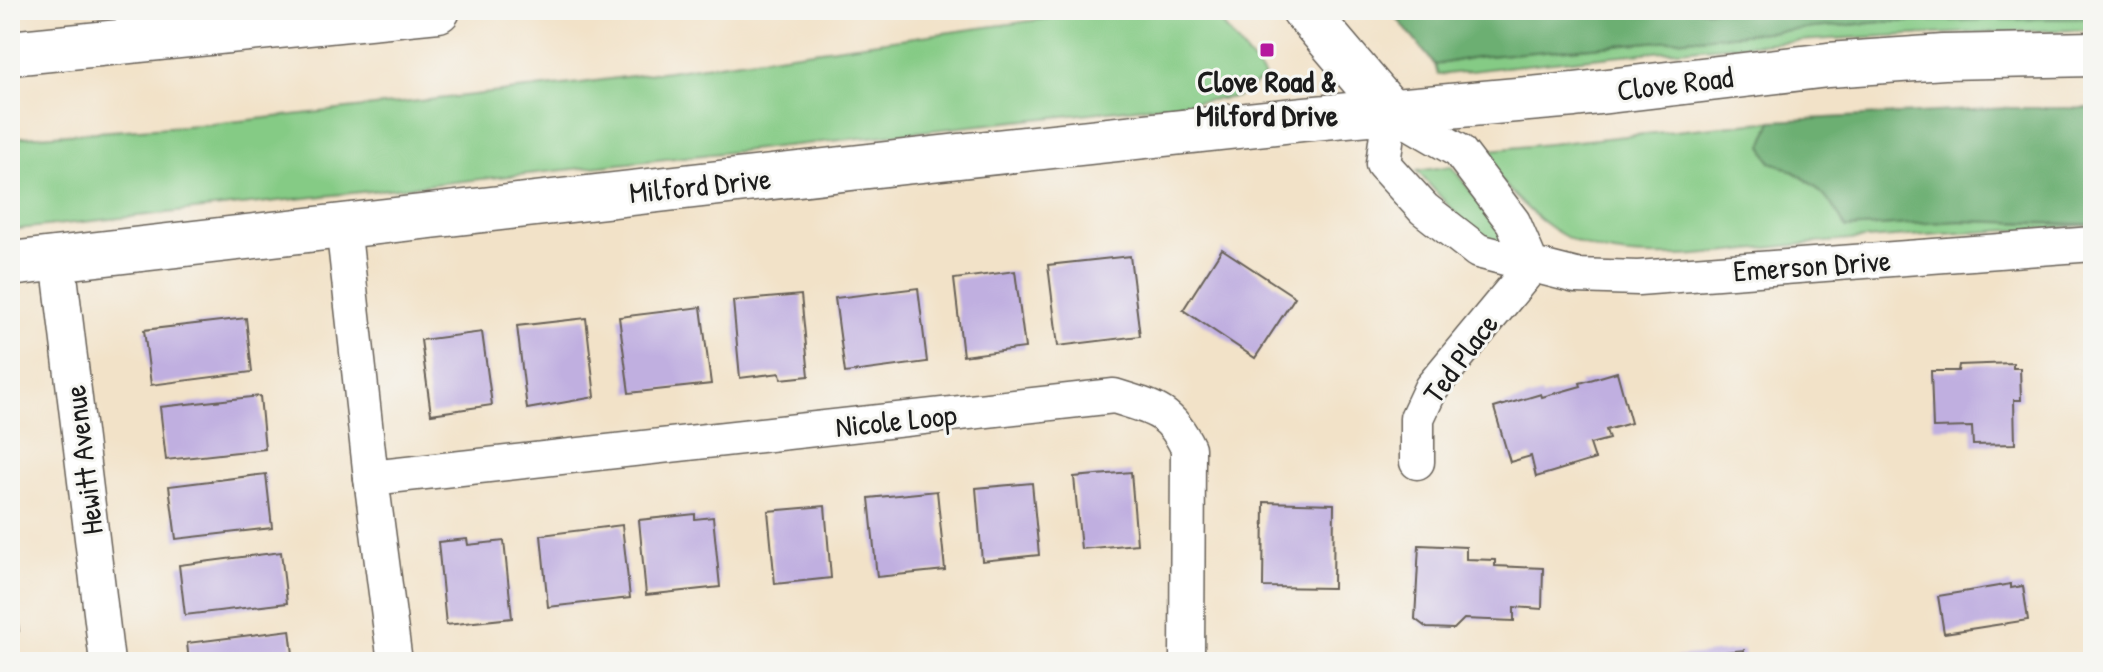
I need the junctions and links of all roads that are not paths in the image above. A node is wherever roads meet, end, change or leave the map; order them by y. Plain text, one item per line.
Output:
1 (438, 10) edge
2 (1304, 10) edge
3 (10, 53) edge
4 (2093, 54) edge
5 (1390, 111) junction
6 (343, 225) junction
7 (2093, 244) edge
8 (58, 259) junction
9 (10, 264) edge
10 (1532, 266) junction
11 (1417, 462) dead end
12 (371, 478) junction
13 (107, 662) edge
14 (395, 662) edge
15 (1187, 662) edge

1 - 3 main road
2 - 5 main road
4 - 5 main road, Clove Road
5 - 6 main road, Milford Drive
5 - 10 street
5 - 10 street, Emerson Drive
6 - 8 main road, Milford Drive
6 - 12 street
7 - 10 street, Emerson Drive
8 - 9 main road, Milford Drive
8 - 13 street, Hewitt Avenue
10 - 11 street, Ted Place
12 - 14 street
12 - 15 street, Nicole Loop

